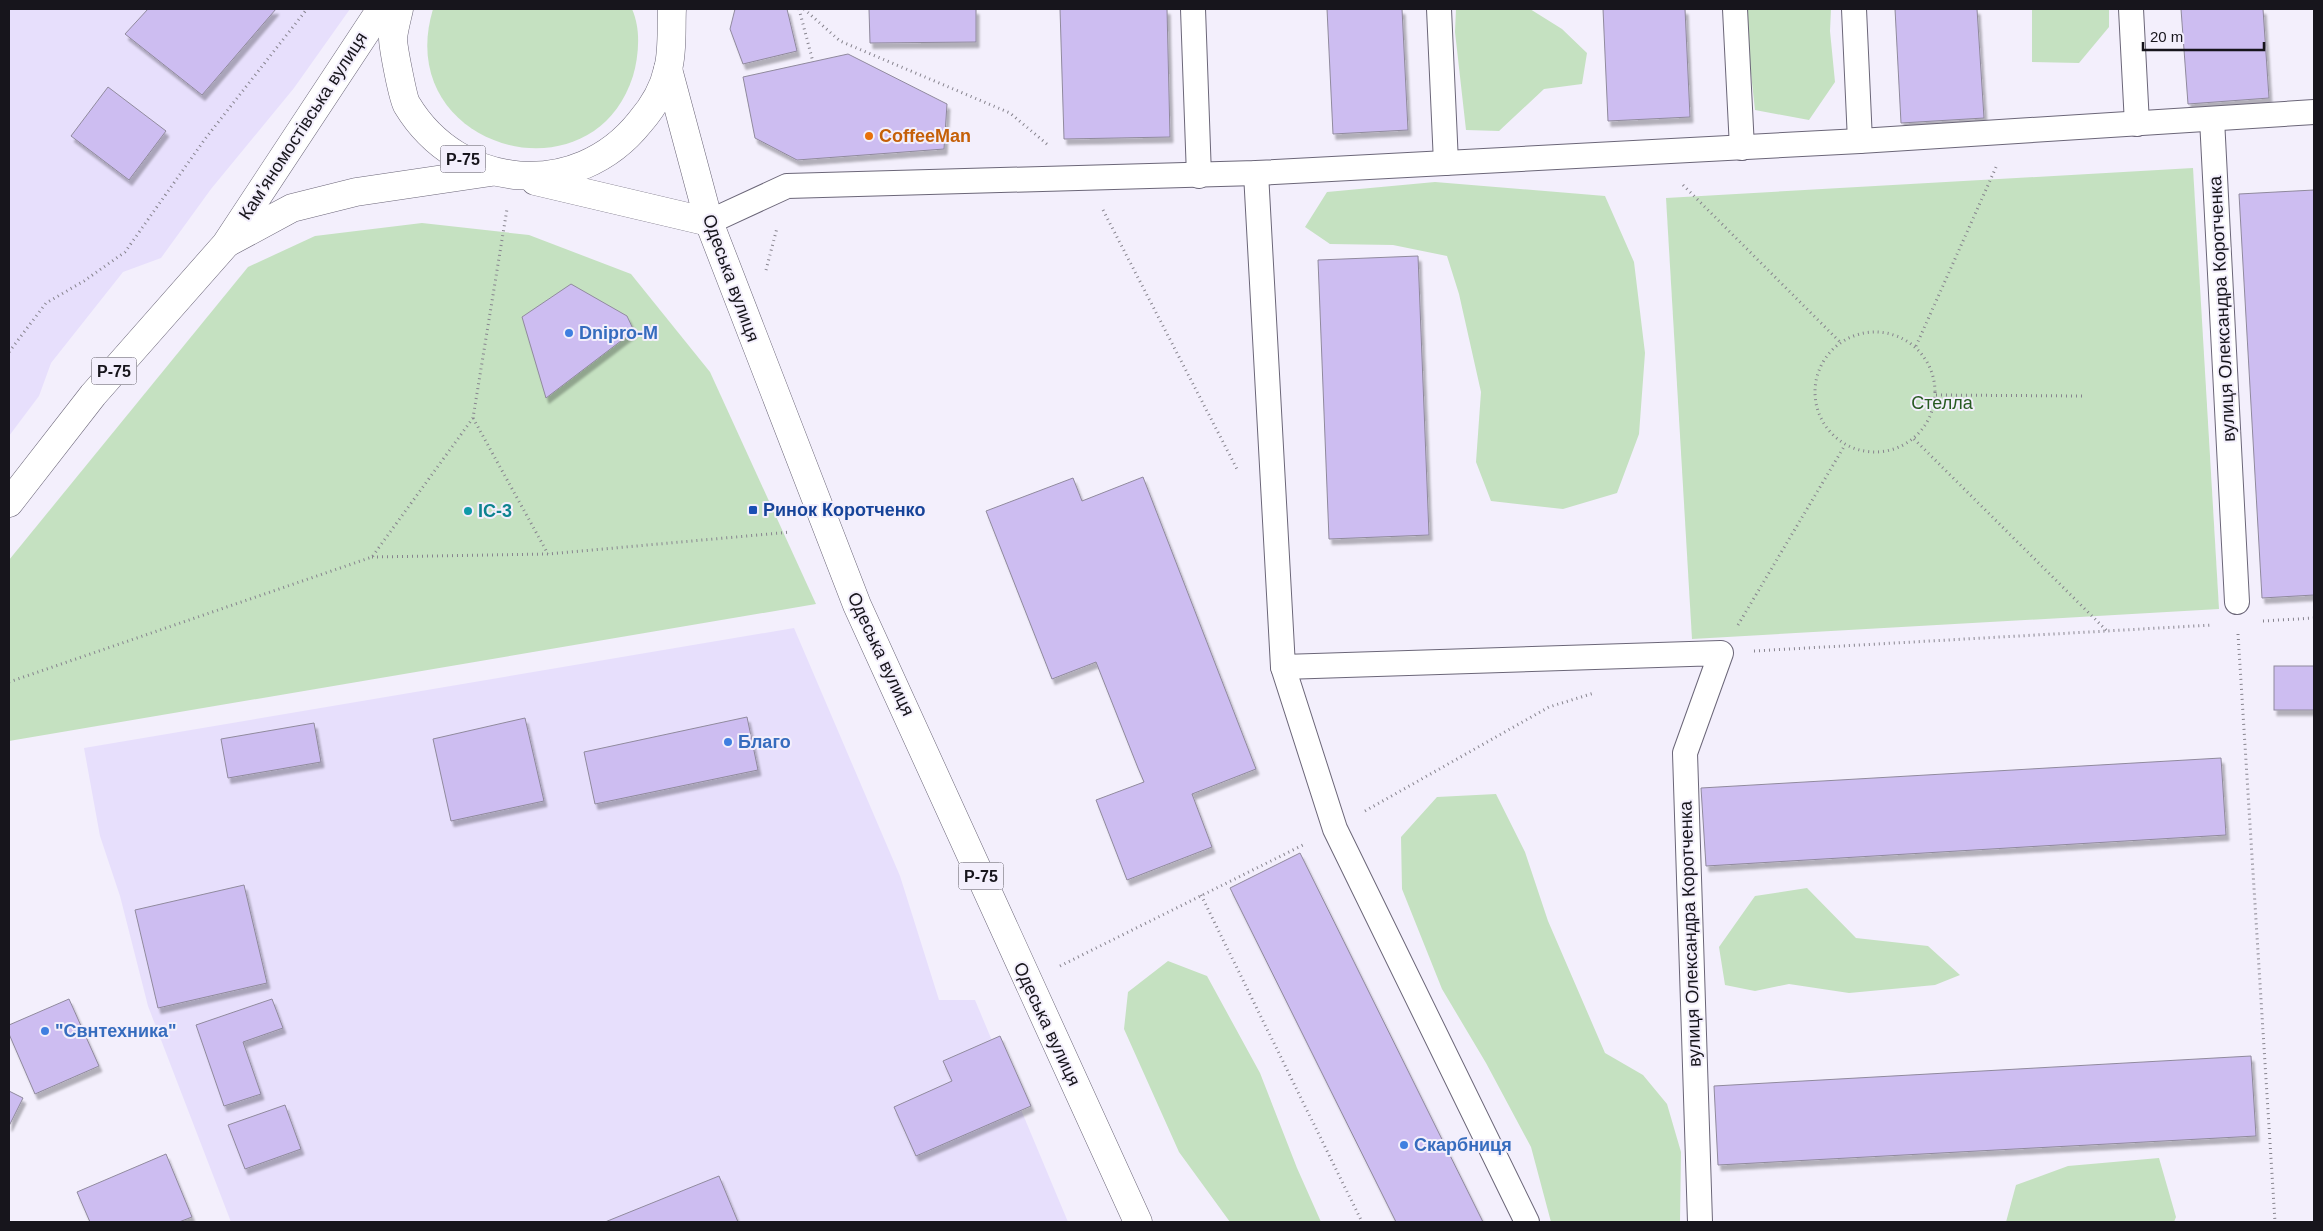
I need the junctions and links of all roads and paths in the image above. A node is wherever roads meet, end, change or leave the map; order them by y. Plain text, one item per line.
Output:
1 (307, 9) edge
2 (381, 9) edge
3 (399, 9) edge
4 (672, 9) edge
5 (799, 9) edge
6 (804, 9) edge
7 (1193, 9) edge
8 (1439, 9) edge
9 (1735, 9) edge
10 (1854, 9) edge
11 (2131, 9) edge
12 (812, 62) dead end
13 (668, 69) junction
14 (2314, 112) edge
15 (2212, 119) junction
16 (2137, 124) junction
17 (2012, 132) junction
18 (1860, 141) junction
19 (1742, 148) junction
20 (1651, 154) junction
21 (1446, 164) junction
22 (1256, 173) junction
23 (502, 174) junction
24 (1200, 176) junction
25 (1087, 178) junction
26 (787, 186) junction
27 (709, 222) junction
28 (226, 244) junction
29 (764, 278) dead end
30 (1840, 342) junction
31 (1916, 346) junction
32 (9, 352) edge
33 (1936, 395) junction
34 (2082, 396) dead end
35 (473, 418) junction
36 (1914, 439) junction
37 (1845, 445) junction
38 (1238, 472) dead end
39 (9, 503) edge
40 (826, 528) junction
41 (548, 554) junction
42 (372, 557) junction
43 (2237, 612) junction
44 (2314, 618) edge
45 (2108, 632) junction
46 (1720, 653) junction
47 (1283, 666) junction
48 (9, 682) edge
49 (1597, 692) dead end
50 (1335, 829) junction
51 (1201, 895) junction
52 (1028, 982) junction
53 (1138, 1222) edge
54 (1362, 1222) edge
55 (1527, 1222) edge
56 (1700, 1222) edge
57 (2275, 1222) edge

1 - 32 path
2 - 28 main road, Камʼяномостівська вулиця / Р-75
3 - 23 main road, Р-75
4 - 13 main road, Р-75
5 - 12 path
6 - 25 path
7 - 24 lane
8 - 21 lane
9 - 19 lane
10 - 18 lane
11 - 16 lane
13 - 23 main road, Р-75
13 - 27 main road, Одеська вулиця / Р-75
14 - 15 lane
15 - 16 lane
15 - 43 lane, вулиця Олександра Коротченка
16 - 17 lane
17 - 18 lane
17 - 31 path
18 - 19 lane
19 - 20 lane
20 - 21 lane
20 - 30 path
21 - 22 lane
22 - 24 lane
22 - 47 lane
23 - 27 main road, Р-75
23 - 28 main road, Камʼяномостівська вулиця / Р-75
23 - 35 path
24 - 25 lane
25 - 26 lane
25 - 38 path
26 - 27 lane
26 - 29 path
27 - 40 main road, Одеська вулиця / Р-75
28 - 39 main road, Камʼяномостівська вулиця / Р-75
30 - 31 path
30 - 37 path
31 - 33 path
33 - 34 path
33 - 36 path
35 - 41 path
35 - 42 path
36 - 37 path
36 - 45 path
37 - 46 path
40 - 41 path
40 - 52 main road, Одеська вулиця / Р-75
41 - 42 path
42 - 48 path
43 - 44 path
43 - 45 path
43 - 57 path
45 - 46 path
46 - 47 lane
46 - 56 lane, вулиця Олександра Коротченка
47 - 50 lane
49 - 50 path
50 - 51 path
50 - 55 lane
51 - 52 path
51 - 54 path
52 - 53 main road, Одеська вулиця / Р-75

